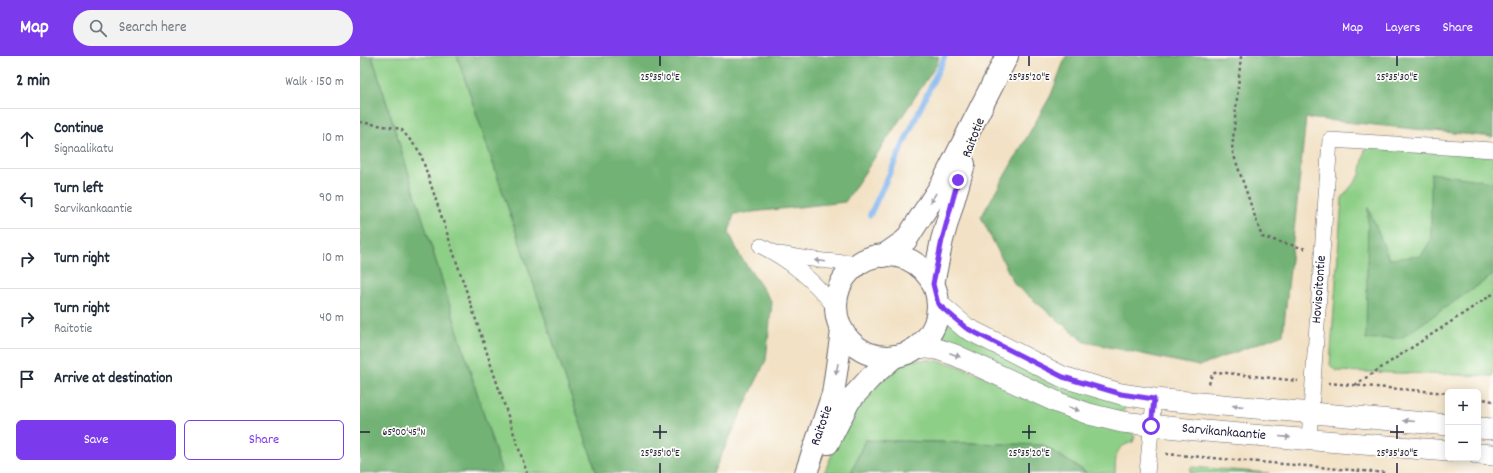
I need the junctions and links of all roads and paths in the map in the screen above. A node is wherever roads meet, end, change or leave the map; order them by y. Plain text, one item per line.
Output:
1 (1241, 56) edge
2 (1005, 60) edge
3 (360, 122) edge
4 (1493, 150) edge
5 (1322, 253) junction
6 (883, 256) junction
7 (859, 263) junction
8 (935, 294) junction
9 (1493, 294) edge
10 (836, 309) junction
11 (842, 330) junction
12 (917, 347) junction
13 (895, 356) junction
14 (1355, 385) dead end
15 (1154, 399) junction
16 (1481, 399) edge
17 (1493, 401) edge
18 (1311, 412) junction
19 (1445, 425) edge
20 (1151, 426) junction
21 (1481, 428) edge
22 (1493, 429) edge
23 (1309, 439) junction
24 (1445, 451) edge
25 (1481, 454) edge
26 (1493, 455) edge
27 (1165, 460) dead end
28 (527, 473) edge
29 (806, 473) edge
30 (813, 473) edge
31 (1147, 473) edge
32 (1387, 473) edge

1 - 5 path
2 -> 6 main road, Raitotie
2 - 8 main road, Raitotie
3 - 28 path
4 - 5 street, Hovisoitontie
5 - 18 street, Hovisoitontie
6 - 7 main road
6 - 8 main road
7 - 10 main road
7 -> 10 street
8 - 12 main road
8 - 15 street, Sarvikankaantie
9 - 14 path
10 - 11 main road
11 - 13 main road
11 -> 29 main road, Raitotie
12 - 13 main road
12 -> 20 street, Sarvikankaantie
13 - 30 main road, Raitotie
18 -> 15 street, Sarvikankaantie
15 - 20 street
16 - 17 path
19 -> 18 street, Sarvikankaantie
18 - 23 street, Hovisoitontie
20 -> 23 street, Sarvikankaantie
20 - 31 street
21 - 22 street
23 - 24 street, Sarvikankaantie
25 - 26 street
27 - 32 path

